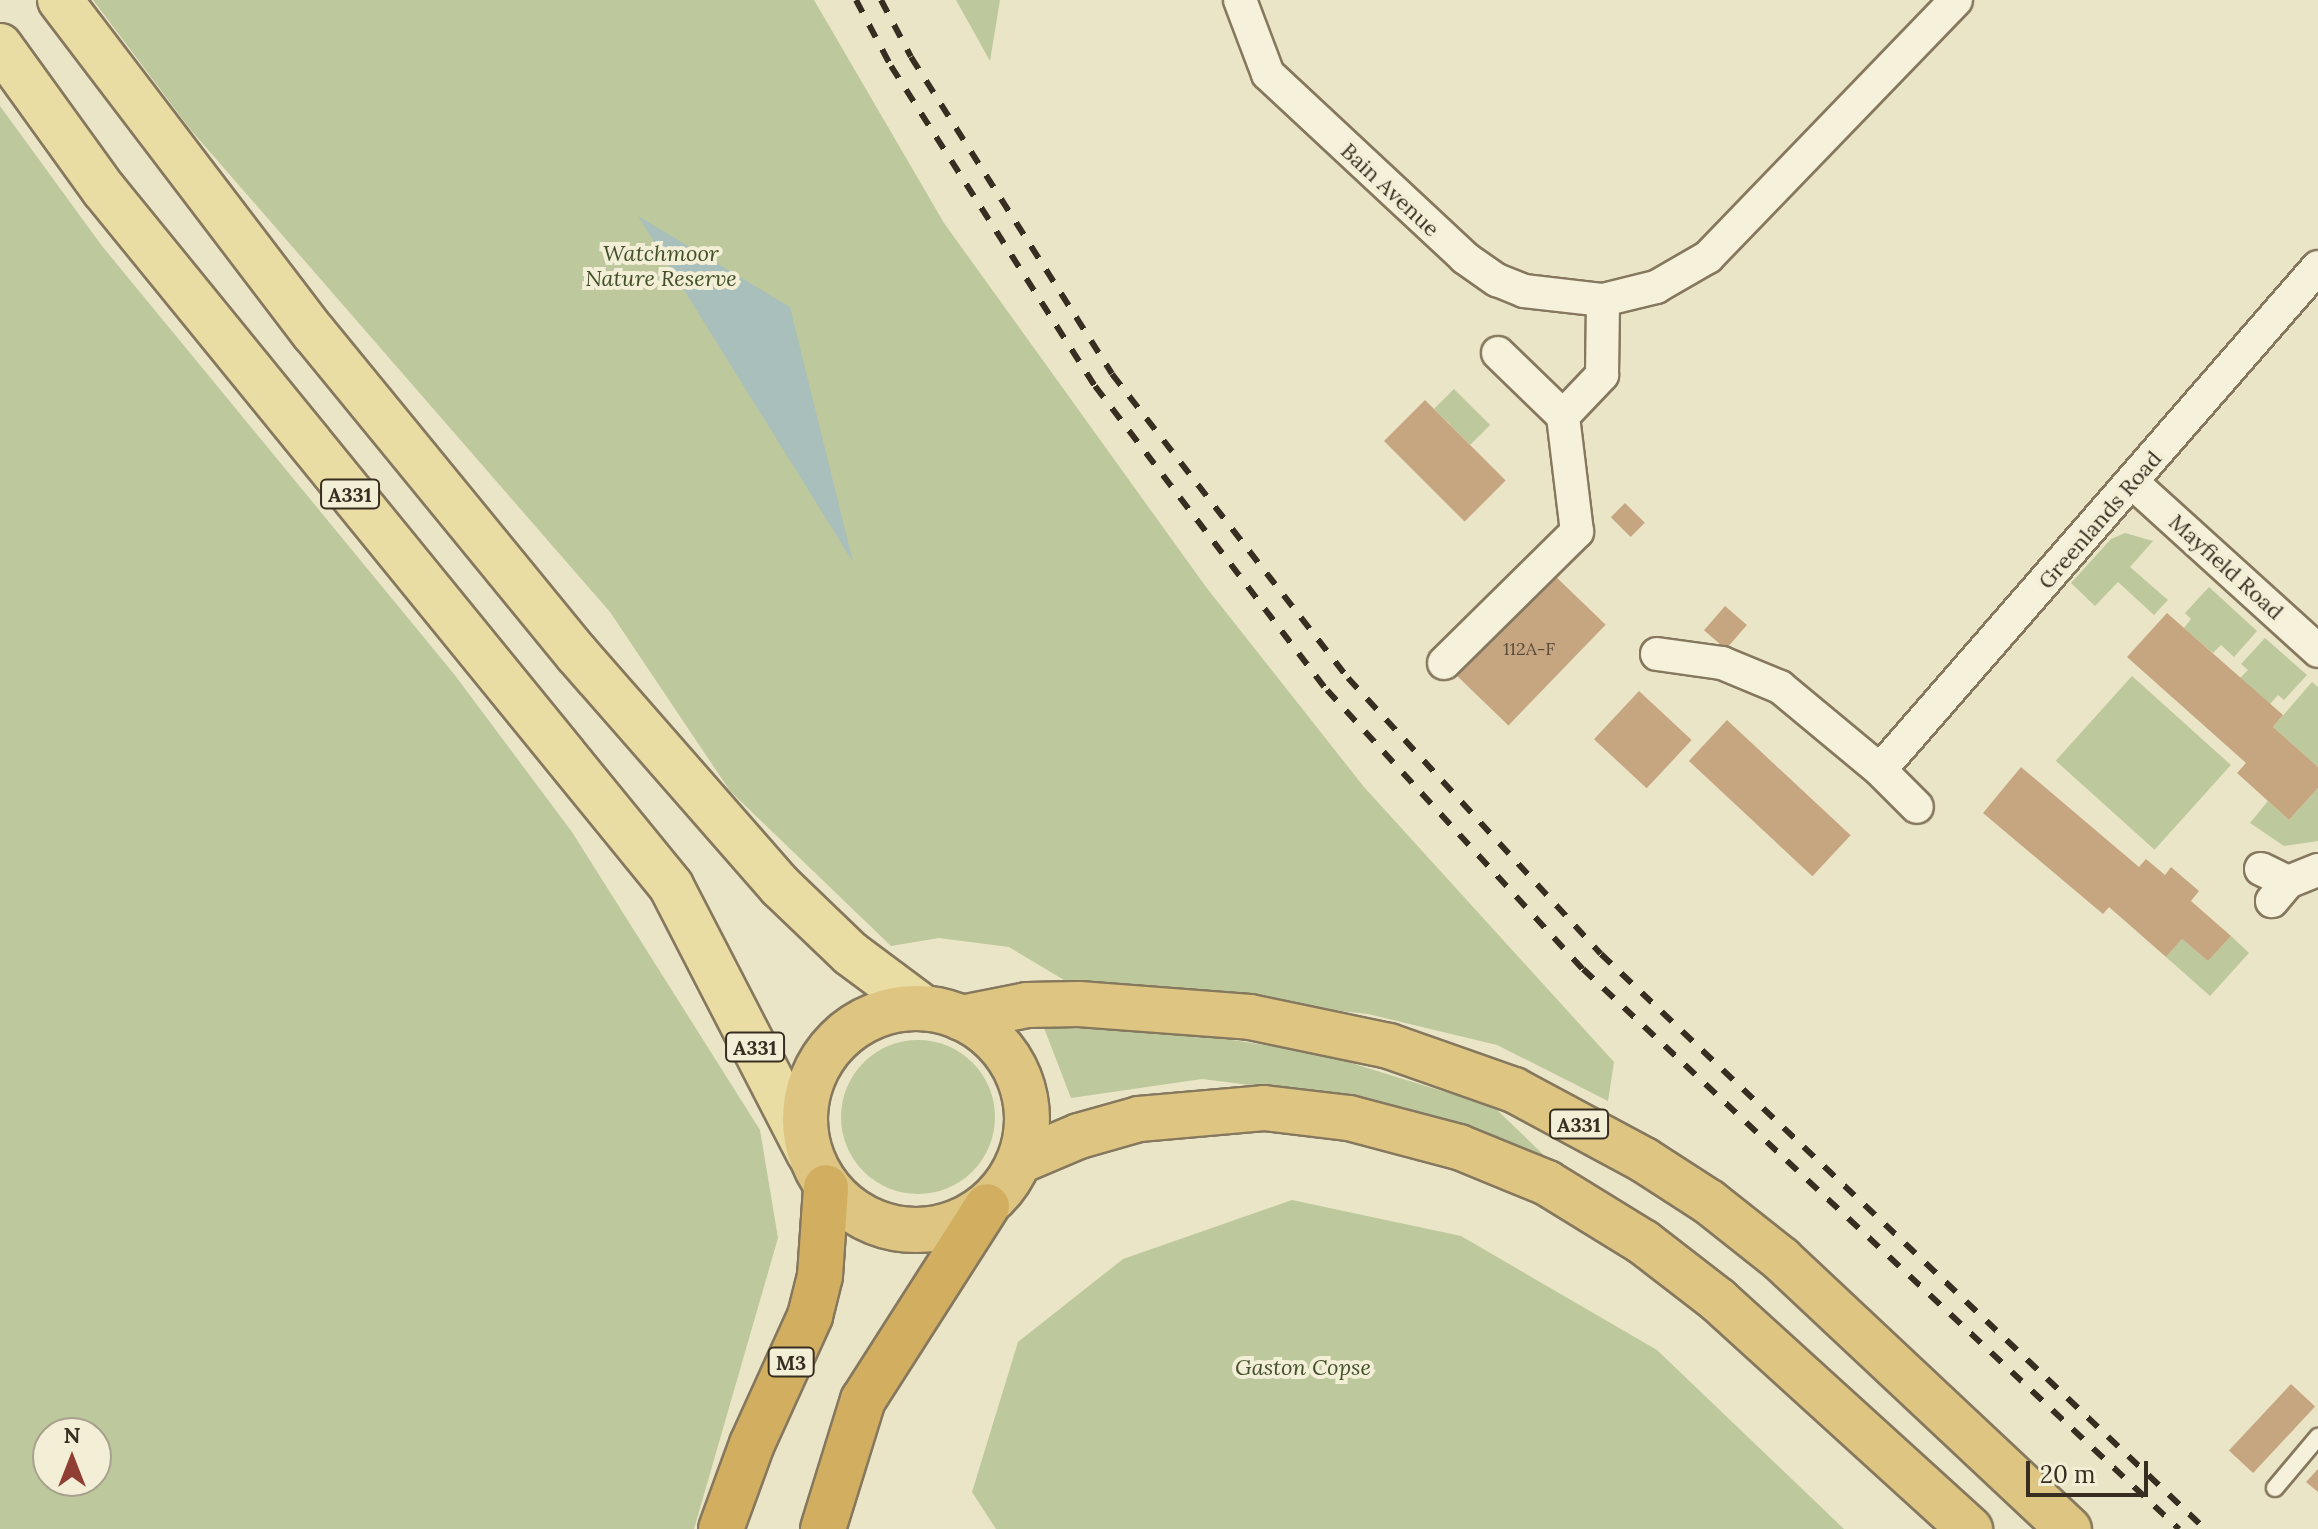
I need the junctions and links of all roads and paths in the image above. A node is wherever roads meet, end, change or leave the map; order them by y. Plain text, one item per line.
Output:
1 (60, 0) edge
2 (1240, 0) edge
3 (1956, 0) edge
4 (0, 46) edge
5 (2318, 267) edge
6 (1603, 300) junction
7 (1498, 353) dead end
8 (1563, 416) junction
9 (2133, 483) junction
10 (2318, 651) edge
11 (1657, 654) dead end
12 (1444, 663) dead end
13 (1880, 770) junction
14 (1917, 807) dead end
15 (2318, 870) edge
16 (2274, 884) dead end
17 (941, 1012) junction
18 (1020, 1161) junction
19 (818, 1170) junction
20 (987, 1206) junction
21 (2318, 1437) edge
22 (2275, 1488) dead end
23 (721, 1529) edge
24 (823, 1529) edge
25 (1970, 1529) edge
26 (2069, 1529) edge

1 - 17 main road
2 - 6 street, Bain Avenue
3 - 6 street, Bain Avenue
4 - 19 main road, A331
5 - 9 street, Greenlands Road
6 - 8 street
7 - 8 street
8 - 12 street
9 - 10 street, Mayfield Road
9 - 13 street, Greenlands Road
11 - 13 street
13 - 14 street
15 - 16 street
17 - 18 highway
17 - 19 highway
17 - 26 highway, A331
18 - 20 highway
18 - 25 highway
19 - 20 highway
19 - 23 highway, M3
20 - 24 highway
21 - 22 lane

